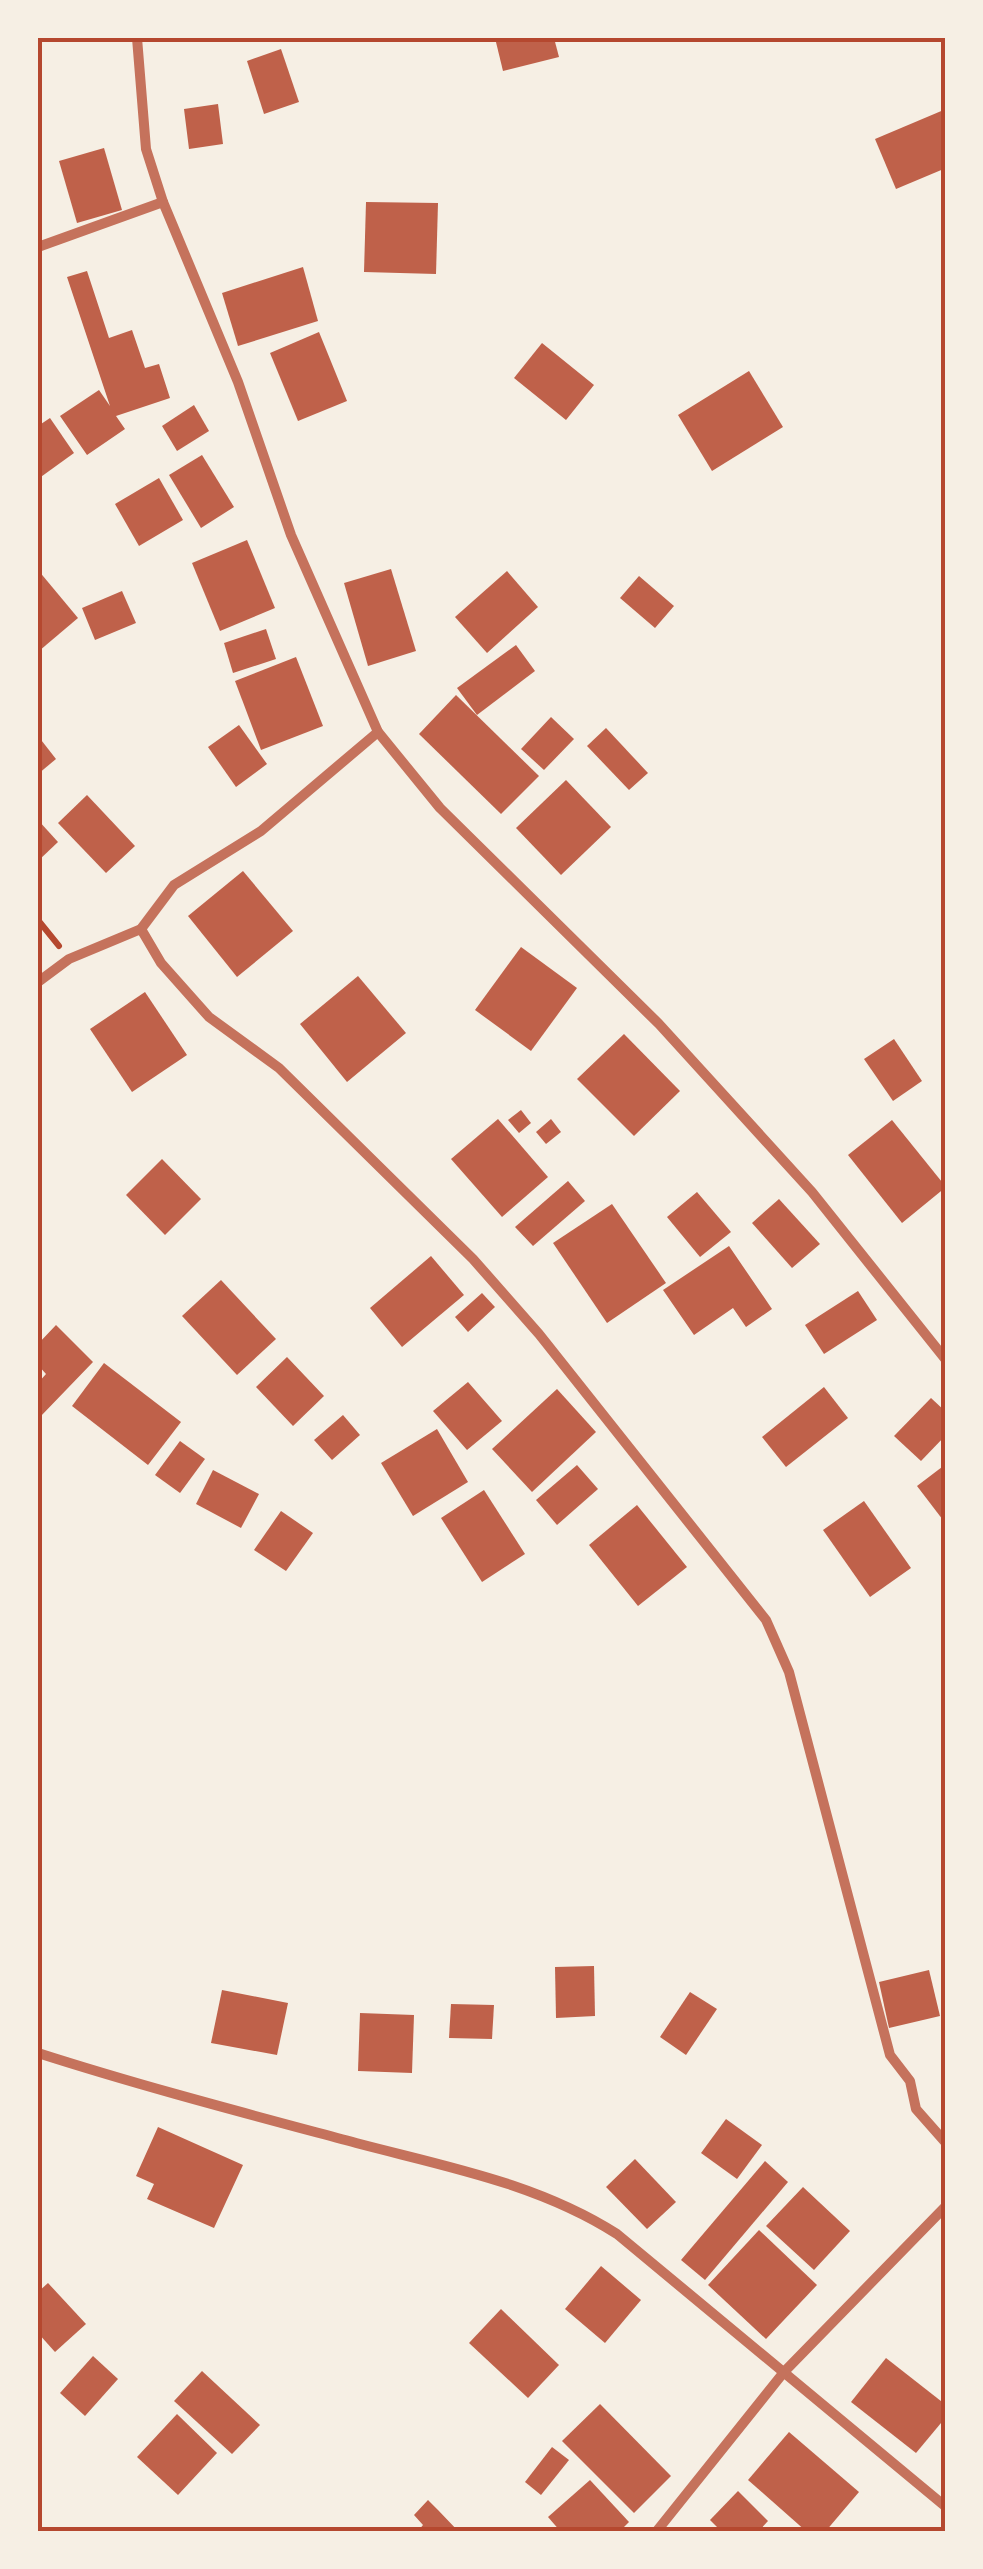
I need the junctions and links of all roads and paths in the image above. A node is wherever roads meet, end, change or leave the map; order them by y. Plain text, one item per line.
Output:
1 (137, 38) edge
2 (162, 202) junction
3 (38, 247) edge
4 (378, 732) junction
5 (38, 920) edge
6 (141, 929) junction
7 (69, 959) junction
8 (38, 982) edge
9 (946, 1360) edge
10 (38, 2053) edge
11 (946, 2143) edge
12 (946, 2206) edge
13 (784, 2372) junction
14 (946, 2508) edge
15 (656, 2532) edge

1 - 2 street
2 - 3 street
2 - 4 street
4 - 6 street
4 - 9 street
5 - 7 path
6 - 7 street
6 - 11 street
7 - 8 street
10 - 13 street
12 - 13 street
13 - 14 street
13 - 15 street

